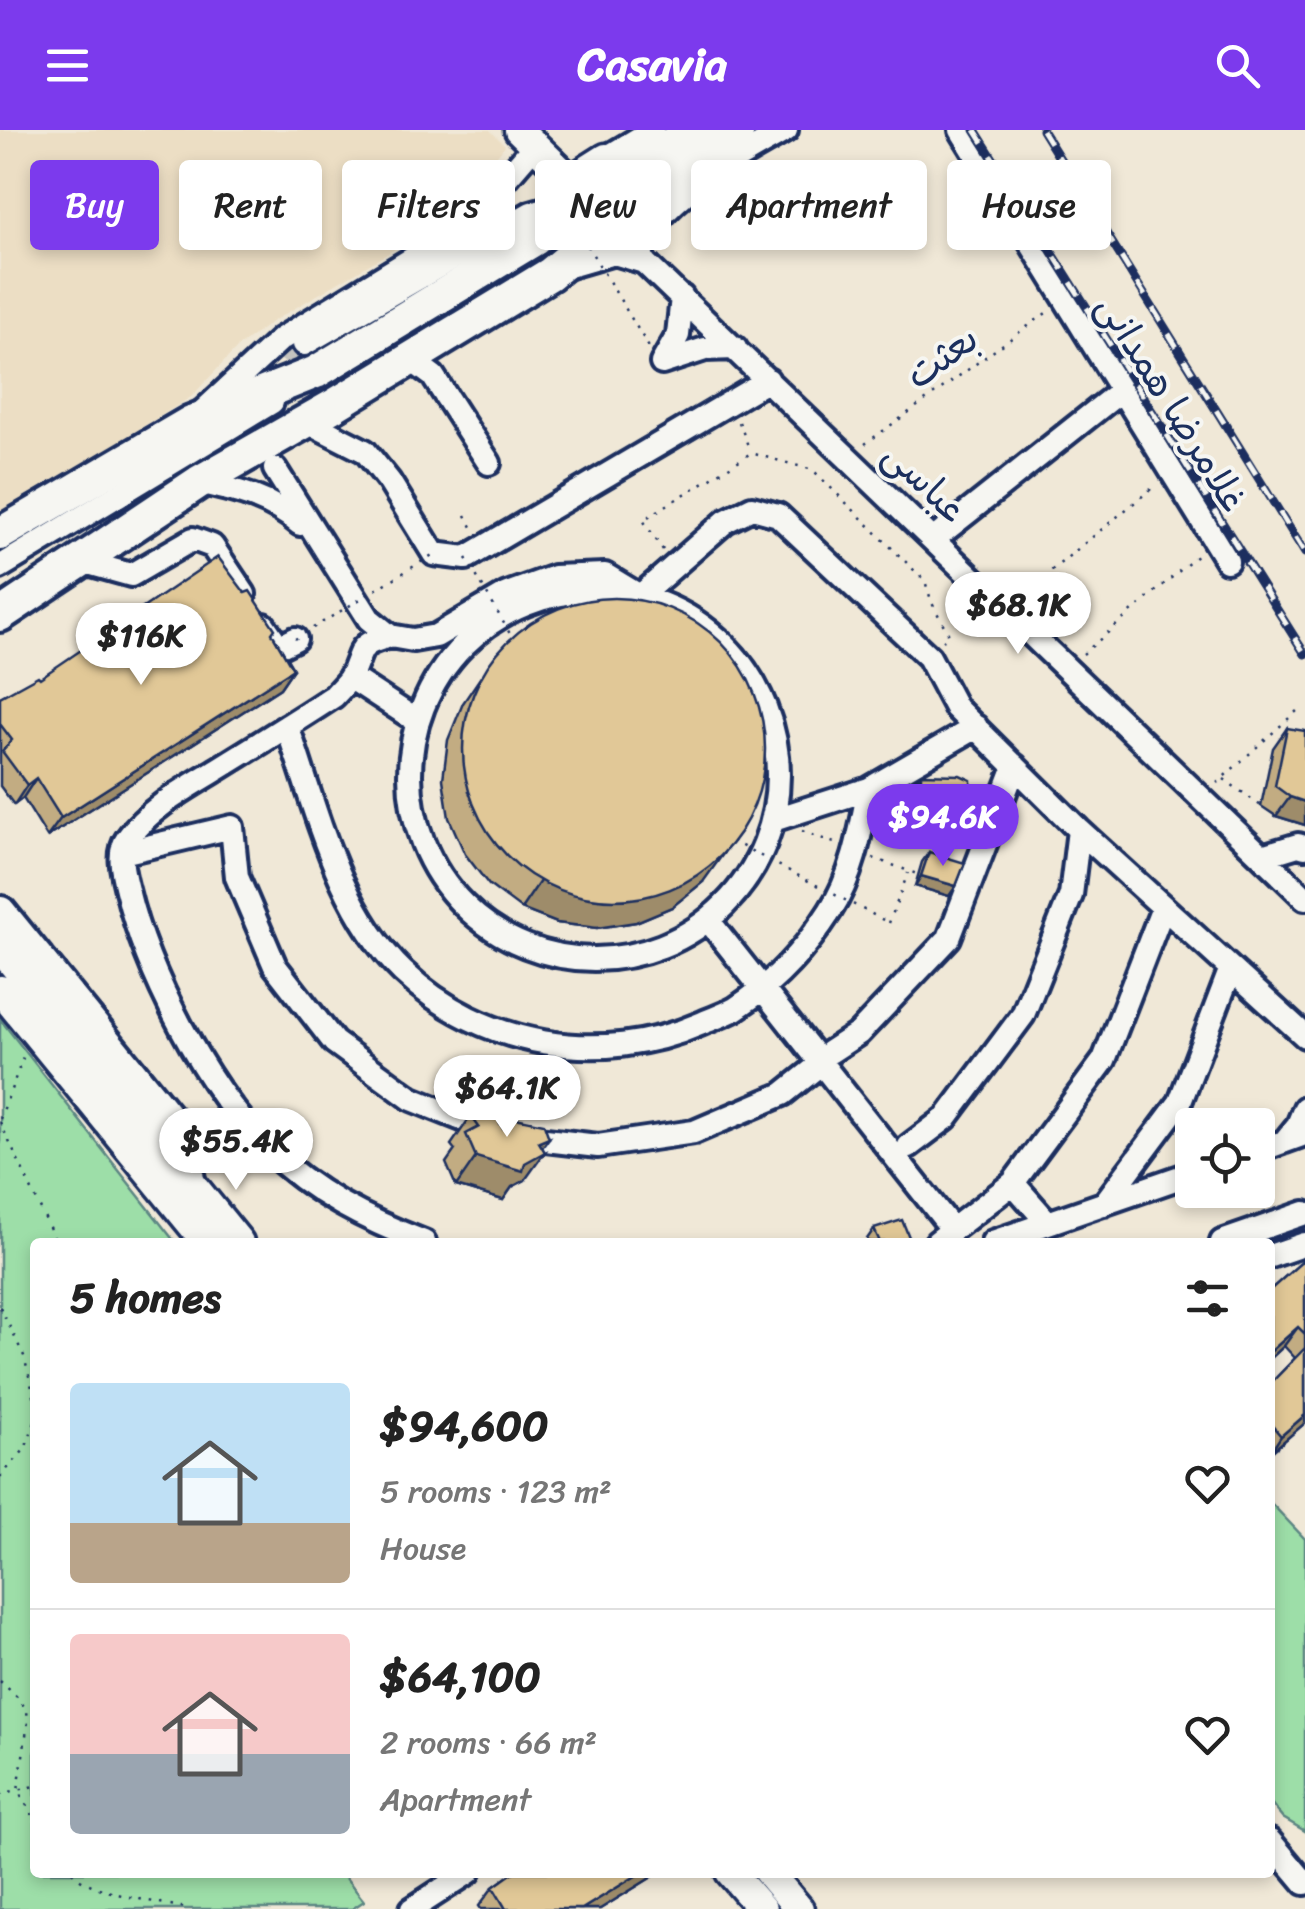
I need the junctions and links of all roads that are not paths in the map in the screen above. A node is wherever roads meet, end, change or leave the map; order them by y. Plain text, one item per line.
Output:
1 (653, 130) edge
2 (695, 130) edge
3 (720, 130) edge
4 (738, 130) edge
5 (786, 130) edge
6 (960, 130) edge
7 (527, 138) edge
8 (606, 158) joint
9 (644, 262) junction
10 (550, 274) junction
11 (682, 297) junction
12 (735, 348) junction
13 (410, 359) junction
14 (768, 380) junction
15 (1122, 390) junction
16 (304, 420) junction
17 (191, 422) junction
18 (489, 463) dead end
19 (275, 469) tunnel mouth
20 (199, 482) junction
21 (0, 534) edge
22 (934, 539) junction
23 (319, 540) junction
24 (1221, 550) road end
25 (0, 567) edge
26 (62, 573) junction
27 (640, 596) junction
28 (0, 614) edge
29 (390, 636) junction
30 (295, 639) road end
31 (350, 677) junction
32 (417, 722) junction
33 (287, 726) junction
34 (976, 727) junction
35 (1015, 766) junction
36 (868, 789) junction
37 (774, 820) junction
38 (1079, 830) junction
39 (1305, 847) edge
40 (122, 854) junction
41 (1262, 856) junction
42 (1305, 898) edge
43 (1164, 908) junction
44 (0, 913) edge
45 (708, 920) junction
46 (0, 948) edge
47 (1230, 971) junction
48 (764, 986) junction
49 (0, 990) edge
50 (1303, 1040) edge
51 (826, 1057) junction
52 (1305, 1108) edge
53 (1295, 1137) edge
54 (908, 1146) dead end
55 (1175, 1179) edge
56 (188, 1181) junction
57 (1012, 1182) junction
58 (1104, 1204) junction
59 (1305, 1212) edge
60 (1048, 1223) junction
61 (945, 1236) edge
62 (203, 1238) edge
63 (236, 1238) edge
64 (415, 1238) edge
65 (1005, 1238) edge
66 (1233, 1238) edge
67 (1305, 1244) edge
68 (1275, 1254) edge
69 (1275, 1847) edge
70 (460, 1878) edge
71 (735, 1878) edge
72 (773, 1878) edge
73 (1305, 1883) edge
74 (412, 1909) edge
75 (762, 1909) edge
76 (799, 1909) edge

1 - 8 street
2 - 17 highway
3 - 25 street
4 - 10 highway
5 - 9 street
6 - 15 street, غلامرضا همدانی
7 - 8 main road
7 - 17 street
9 - 10 street
9 - 11 street, عباسی
10 - 13 highway
11 - 12 street, عباسی
11 - 12 street
12 - 14 street, عباسی
13 - 16 highway
13 - 18 street
14 - 16 street
14 - 22 street, عباسی
15 - 22 street
15 - 24 street, غلامرضا همدانی
16 - 20 highway
17 - 21 highway
19 - 23 street
20 - 23 street
20 - 26 highway
22 - 41 street, عباسی
23 - 29 street
26 - 28 highway
26 - 30 street
27 - 29 street
27 - 32 street
27 - 34 street
27 - 37 street
29 - 31 street
31 - 32 street
31 - 33 street
32 - 45 street
33 - 40 street
33 - 48 street
34 - 35 street
34 - 36 street
35 - 38 street
35 - 51 street
36 - 37 street
36 - 48 street
37 - 45 street
38 - 43 street
38 - 54 street
39 - 41 street
40 - 51 street
40 - 64 street
41 - 42 street, عباسی
43 - 47 street
43 - 57 street
44 - 56 highway
45 - 48 street
46 - 56 main road
47 - 50 street
47 - 58 street
48 - 51 street
49 - 62 main road
51 - 61 street
52 - 53 street
55 - 58 street
56 - 63 main road
57 - 60 street
57 - 61 street
58 - 60 street
59 - 66 street
60 - 65 street
67 - 68 street
69 - 73 street
70 - 74 street
71 - 75 main road
72 - 76 main road

